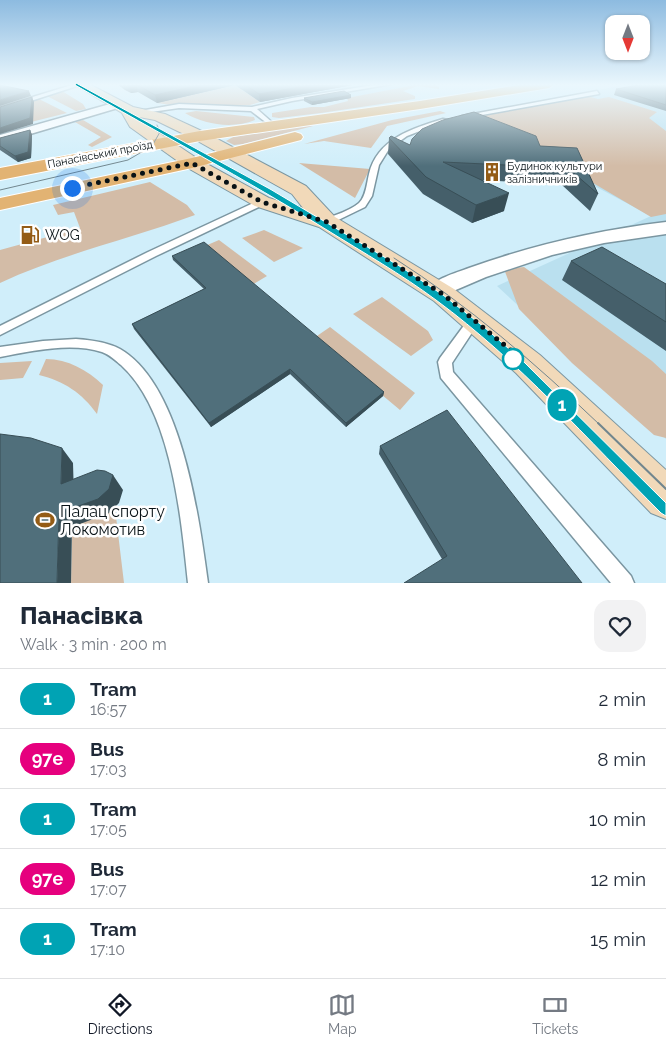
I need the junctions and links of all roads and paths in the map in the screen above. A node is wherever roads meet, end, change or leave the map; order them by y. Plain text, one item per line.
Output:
1 (119, 111) edge
2 (129, 111) edge
3 (137, 111) edge
4 (256, 111) edge
5 (374, 111) edge
6 (396, 111) edge
7 (493, 111) edge
8 (272, 125) junction
9 (200, 136) junction
10 (0, 139) edge
11 (162, 142) junction
12 (232, 153) junction
13 (192, 163) junction
14 (0, 174) edge
15 (262, 202) junction
16 (0, 204) edge
17 (327, 222) junction
18 (666, 228) edge
19 (437, 291) junction
20 (475, 319) junction
21 (0, 331) edge
22 (0, 352) edge
23 (666, 498) edge
24 (198, 583) edge
25 (624, 583) edge

1 - 10 street
2 - 11 street
3 - 9 street
4 - 8 lane
5 - 8 main road, Панасівський проїзд
6 - 12 main road, Панасівський проїзд
7 - 17 lane
8 - 9 main road, Панасівський проїзд
9 - 11 main road, Панасівський проїзд
9 - 12 street
11 - 13 street
11 - 14 main road, Панасівський проїзд
12 - 13 main road, Панасівський проїзд
12 - 17 street
13 - 15 street
13 - 16 main road, Панасівський проїзд
15 - 17 street
15 - 21 lane
17 - 19 street
18 - 19 street
19 - 20 street
20 - 23 street
20 - 25 lane
22 - 24 lane

